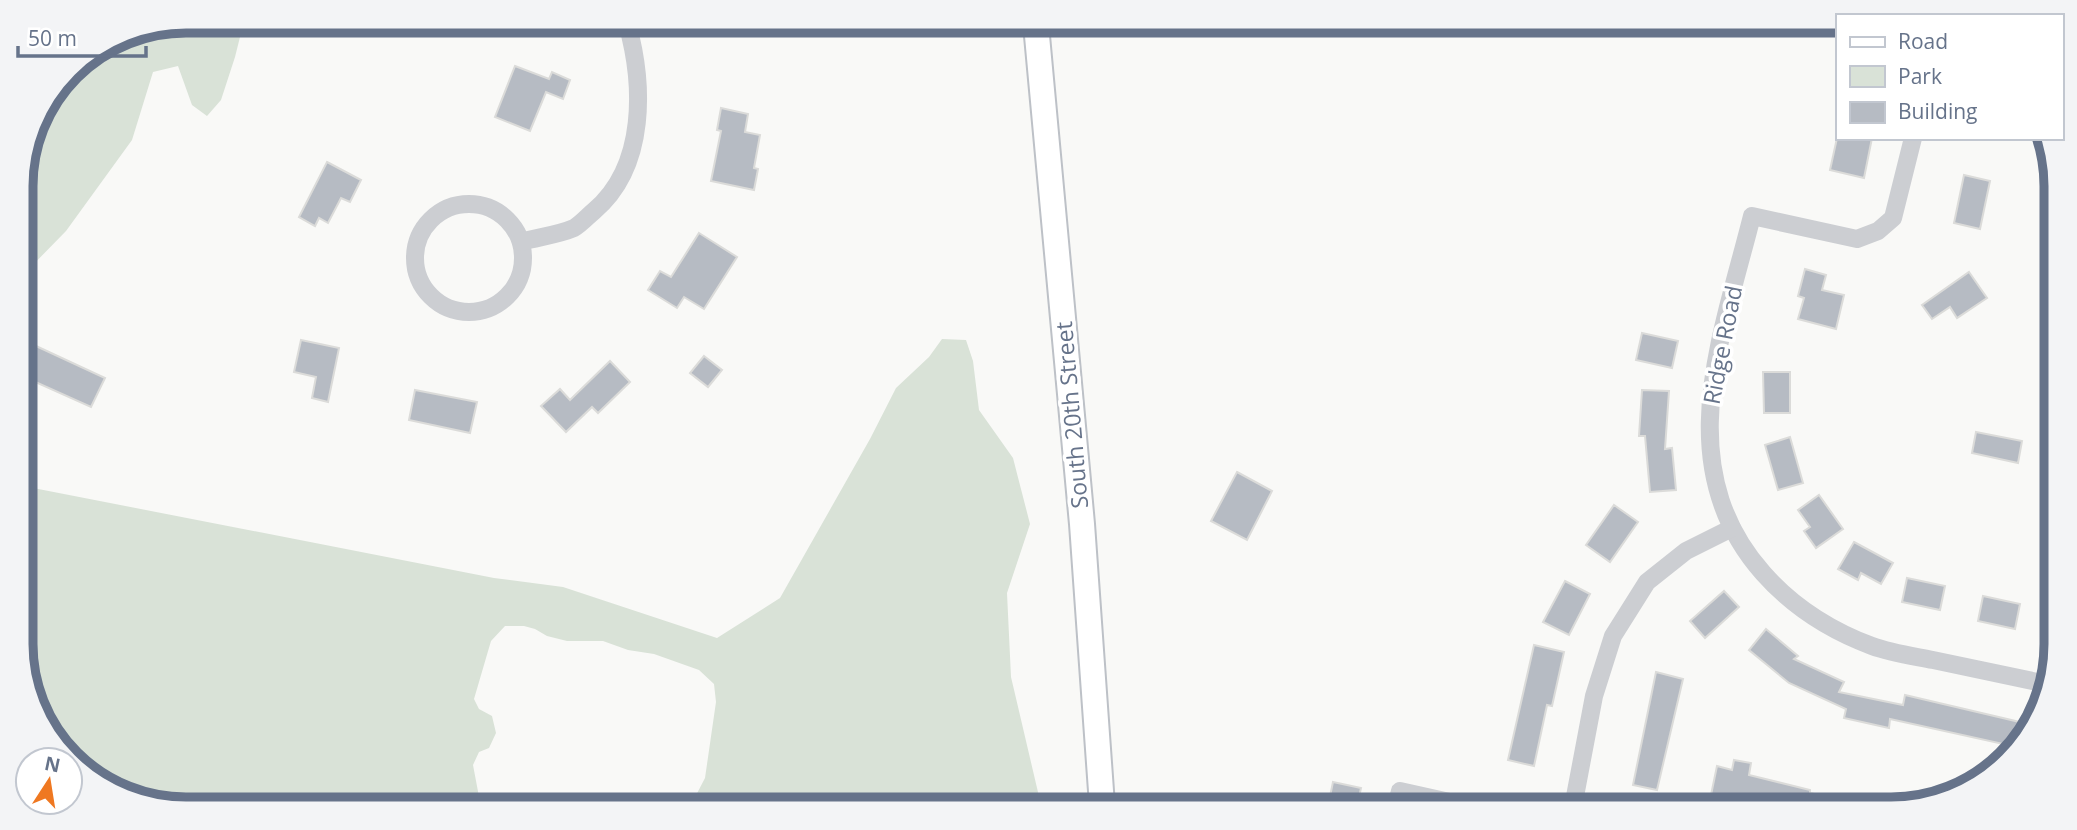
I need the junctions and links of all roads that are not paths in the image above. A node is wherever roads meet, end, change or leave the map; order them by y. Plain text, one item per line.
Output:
1 (1037, 33) edge
2 (630, 34) edge
3 (1913, 140) edge
4 (521, 242) junction
5 (1732, 528) junction
6 (2039, 682) edge
7 (1101, 796) edge
8 (1575, 796) edge

1 - 7 main road, South 20th Street
2 - 4 street
3 - 5 street, Ridge Road
4 - 4 street
5 - 6 street, Ridge Road
5 - 8 street

